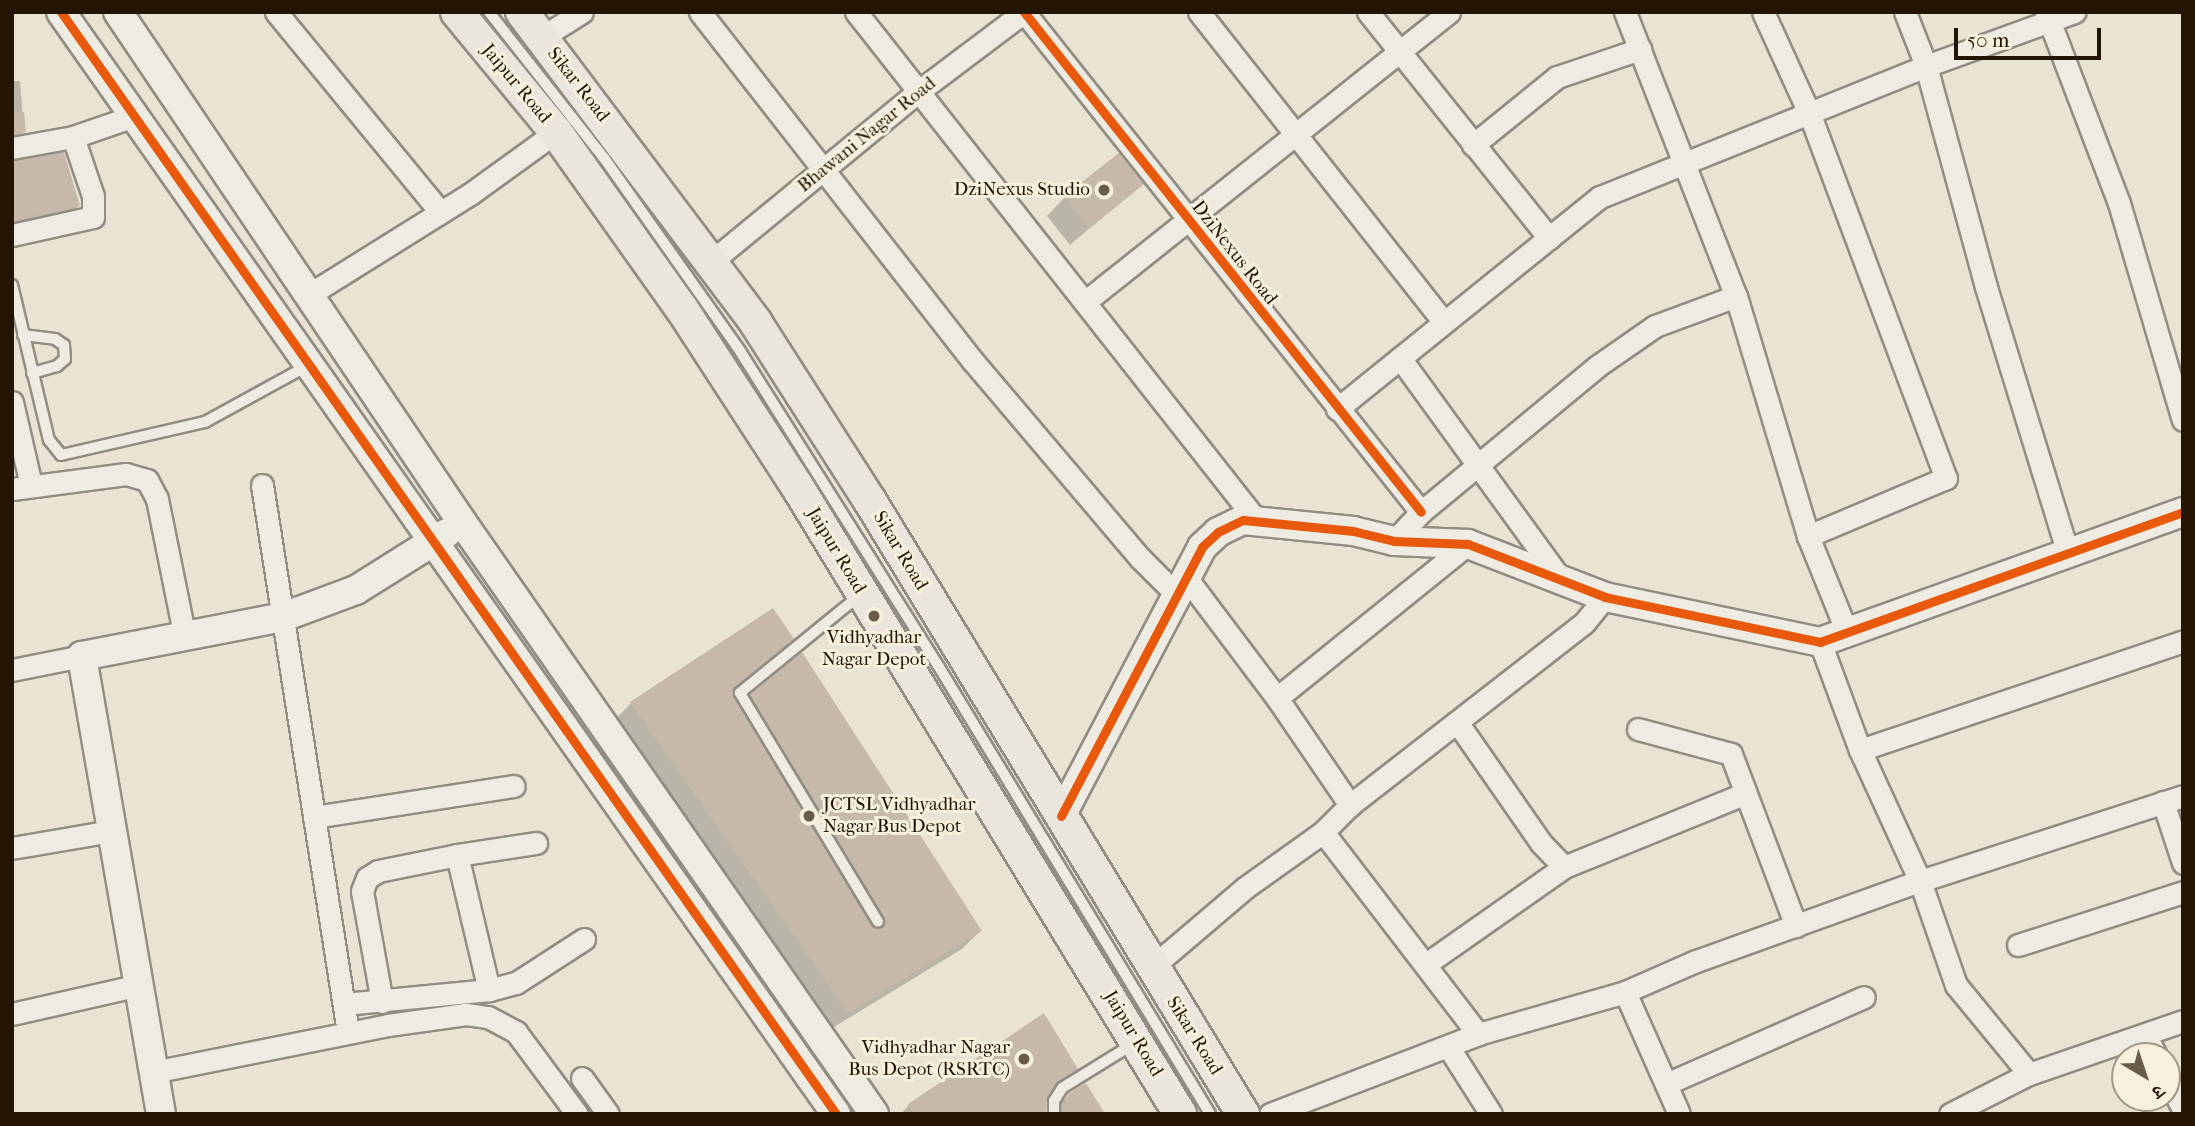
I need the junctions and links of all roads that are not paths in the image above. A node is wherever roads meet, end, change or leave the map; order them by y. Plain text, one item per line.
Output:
1 (61, 12) edge
2 (118, 12) edge
3 (276, 12) edge
4 (457, 12) edge
5 (488, 12) edge
6 (522, 12) edge
7 (582, 12) edge
8 (700, 12) edge
9 (856, 12) edge
10 (1024, 12) edge
11 (1199, 12) edge
12 (1368, 12) edge
13 (1448, 12) edge
14 (1625, 12) edge
15 (1763, 12) edge
16 (1905, 12) edge
17 (2074, 12) edge
18 (2048, 17) edge
19 (542, 37) junction
20 (1640, 49) junction
21 (1398, 52) junction
22 (1926, 66) junction
23 (919, 91) junction
24 (1810, 115) junction
25 (134, 116) junction
26 (556, 132) junction
27 (1293, 134) junction
28 (73, 137) junction
29 (1473, 145) junction
30 (12, 148) edge
31 (1685, 163) junction
32 (824, 170) junction
33 (440, 212) junction
34 (1185, 219) junction
35 (12, 235) edge
36 (1549, 238) junction
37 (712, 261) junction
38 (12, 285) edge
39 (310, 294) junction
40 (1736, 296) junction
41 (1086, 301) junction
42 (1444, 322) junction
43 (23, 335) junction
44 (1400, 358) junction
45 (309, 365) junction
46 (32, 373) junction
47 (12, 402) edge
48 (1337, 409) junction
49 (2183, 420) edge
50 (1480, 463) junction
51 (262, 485) dead end
52 (22, 487) edge
53 (1421, 512) junction
54 (2183, 512) edge
55 (1257, 521) junction
56 (462, 522) junction
57 (1808, 536) junction
58 (1394, 541) junction
59 (434, 543) junction
60 (1468, 544) junction
61 (2067, 550) junction
62 (1559, 577) junction
63 (1183, 588) junction
64 (862, 593) junction
65 (1605, 597) junction
66 (283, 617) junction
67 (1846, 630) junction
68 (184, 633) junction
69 (2183, 641) edge
70 (1820, 642) junction
71 (82, 656) junction
72 (12, 670) edge
73 (1278, 698) junction
74 (1457, 722) junction
75 (1638, 729) dead end
76 (1860, 750) junction
77 (514, 786) dead end
78 (1746, 793) junction
79 (2173, 799) edge
80 (1350, 806) junction
81 (1061, 816) junction
82 (314, 817) junction
83 (111, 831) junction
84 (1323, 832) junction
85 (536, 843) dead end
86 (12, 848) edge
87 (457, 855) junction
88 (2183, 863) edge
89 (1564, 867) junction
90 (1920, 881) junction
91 (2183, 891) edge
92 (878, 922) dead end
93 (1796, 926) junction
94 (584, 939) dead end
95 (2018, 945) dead end
96 (1426, 964) junction
97 (1152, 967) junction
98 (135, 986) junction
99 (489, 990) junction
100 (1625, 992) junction
101 (1864, 997) dead end
102 (382, 1002) junction
103 (344, 1004) junction
104 (12, 1014) edge
105 (2183, 1021) edge
106 (348, 1032) junction
107 (1478, 1034) junction
108 (2146, 1036) junction
109 (1137, 1042) junction
110 (2149, 1042) edge
111 (1448, 1048) junction
112 (153, 1072) junction
113 (2029, 1074) junction
114 (582, 1078) dead end
115 (1666, 1084) junction
116 (1296, 1108) edge
117 (1964, 1111) edge
118 (161, 1114) edge
119 (577, 1114) edge
120 (608, 1114) edge
121 (836, 1114) edge
122 (874, 1114) edge
123 (1054, 1114) edge
124 (1180, 1114) edge
125 (1210, 1114) edge
126 (1243, 1114) edge
127 (1270, 1114) edge
128 (1491, 1114) edge
129 (1679, 1114) edge

1 - 25 street
2 - 39 street
3 - 33 street
4 - 26 main road, Jaipur Road
5 - 125 lane
6 - 19 main road, Sikar Road
7 - 19 street
8 - 32 street
9 - 23 street
10 - 23 street, Bhawani Nagar Road
10 - 34 street, DziNexus Road
11 - 27 street
12 - 21 street
13 - 21 street
14 - 20 street
15 - 24 street
16 - 22 street
17 - 18 street
18 - 22 street
18 - 49 street
19 - 37 main road, Sikar Road
20 - 29 street
20 - 31 street
21 - 27 street
21 - 29 street
22 - 24 street
22 - 61 street
23 - 32 street, Bhawani Nagar Road
23 - 41 street
24 - 31 street
24 - 57 street
25 - 28 street
25 - 45 street
26 - 33 street
26 - 64 main road, Jaipur Road
27 - 34 street
27 - 42 street
28 - 30 street
28 - 35 street
29 - 36 street
31 - 36 street
31 - 40 street
32 - 37 street, Bhawani Nagar Road
32 - 63 street
33 - 39 street
34 - 41 street
34 - 48 street, DziNexus Road
36 - 42 street
37 - 81 main road, Sikar Road
38 - 43 lane
39 - 56 street
40 - 50 street
40 - 57 street
41 - 55 street
42 - 44 street
43 - 46 lane
43 - 46 lane
44 - 48 street
44 - 50 street
45 - 46 lane
45 - 59 street
47 - 52 street
48 - 53 street, DziNexus Road
50 - 53 street
50 - 62 street
51 - 66 street
52 - 68 street
53 - 58 street
54 - 61 street
55 - 58 street
55 - 63 street
56 - 59 street
56 - 122 street
57 - 67 street
58 - 60 street
59 - 66 street
59 - 121 street
60 - 62 street
60 - 73 street
61 - 67 street
62 - 65 street
63 - 73 street
63 - 81 street
64 - 92 lane
64 - 109 main road, Jaipur Road
65 - 70 street
65 - 74 street
66 - 68 street
66 - 82 street
67 - 70 street
68 - 71 street
69 - 76 street
70 - 76 street
71 - 72 street
71 - 83 street
73 - 80 street
74 - 80 street
74 - 89 street
75 - 78 street
76 - 90 street
77 - 82 street
78 - 89 street
78 - 93 street
79 - 88 street
79 - 90 street
80 - 84 street
81 - 97 main road, Sikar Road
82 - 103 street
83 - 86 street
83 - 98 street
84 - 96 street
84 - 97 street
85 - 87 street
87 - 99 street
87 - 102 street
89 - 96 street
90 - 93 street
90 - 113 street
91 - 95 street
93 - 100 street
94 - 99 street
96 - 107 street
97 - 126 main road, Sikar Road
98 - 104 street
98 - 112 street
99 - 102 street
100 - 107 street
100 - 115 street
101 - 115 street
102 - 103 street
103 - 106 street
105 - 108 street
106 - 112 street
106 - 119 street
107 - 111 street
108 - 110 street
108 - 113 street
109 - 123 lane
109 - 124 main road, Jaipur Road
111 - 116 street
111 - 128 street
112 - 118 street
113 - 117 street
114 - 120 street
115 - 129 street
116 - 127 street

